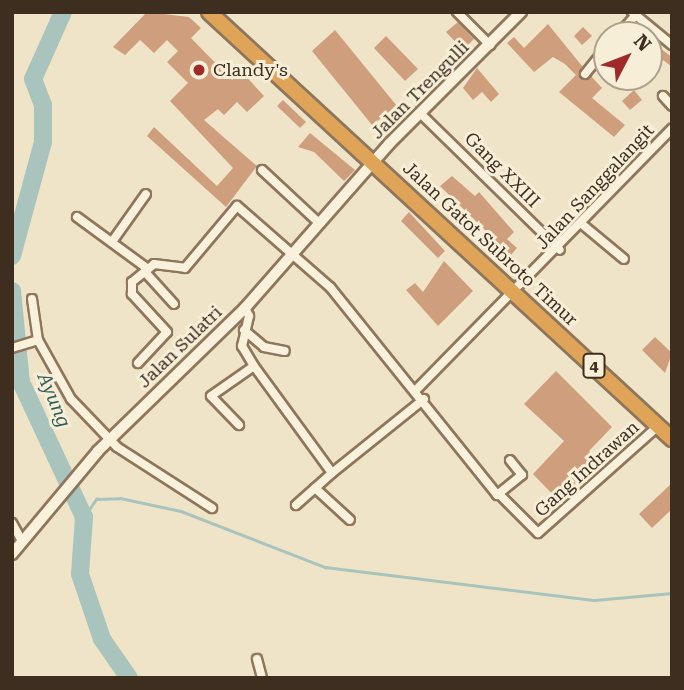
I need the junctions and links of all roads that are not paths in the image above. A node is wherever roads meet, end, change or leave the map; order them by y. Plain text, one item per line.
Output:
1 (209, 12) edge
2 (457, 12) edge
3 (520, 12) edge
4 (633, 14) edge
5 (490, 45) junction
6 (672, 45) edge
7 (593, 64) edge
8 (585, 74) dead end
9 (663, 96) dead end
10 (672, 106) edge
11 (421, 114) junction
12 (672, 129) edge
13 (373, 163) junction
14 (262, 170) dead end
15 (146, 194) dead end
16 (77, 217) dead end
17 (319, 223) junction
18 (583, 225) junction
19 (114, 239) junction
20 (294, 250) junction
21 (560, 250) junction
22 (624, 259) dead end
23 (147, 271) junction
24 (514, 295) junction
25 (32, 299) dead end
26 (174, 304) dead end
27 (245, 308) junction
28 (244, 331) junction
29 (38, 340) junction
30 (12, 348) edge
31 (285, 351) dead end
32 (138, 363) dead end
33 (254, 366) junction
34 (416, 390) junction
35 (424, 399) junction
36 (239, 425) dead end
37 (658, 426) junction
38 (672, 439) edge
39 (110, 440) junction
40 (510, 460) dead end
41 (332, 473) junction
42 (315, 488) junction
43 (499, 494) junction
44 (296, 505) dead end
45 (212, 508) dead end
46 (350, 520) dead end
47 (12, 523) edge
48 (21, 539) junction
49 (12, 554) edge
50 (257, 659) dead end
51 (262, 678) edge

1 - 13 highway, 4
2 - 5 street
3 - 5 main road, Jalan Trengulli
4 - 6 street
5 - 11 main road, Jalan Trengulli
7 - 8 street
9 - 10 street
11 - 13 main road, Jalan Trengulli
11 - 21 street, Gang XXIII
12 - 18 street, Jalan Sanggalangit
13 - 17 main road, Jalan Sulatri
13 - 24 highway, Jalan Gatot Subroto Timur / 4
14 - 17 street
15 - 19 street
16 - 19 street
17 - 20 main road, Jalan Sulatri
18 - 21 street, Jalan Sanggalangit
18 - 22 street
19 - 23 street
20 - 23 street
20 - 27 main road, Jalan Sulatri
20 - 34 street
21 - 24 street, Jalan Sanggalangit
23 - 26 street
23 - 32 street
24 - 34 street, Jalan Sanggalangit
24 - 37 highway, Jalan Gatot Subroto Timur / 4
25 - 29 street
27 - 28 street
27 - 39 main road, Jalan Sulatri
28 - 31 street
28 - 33 street
29 - 30 street
29 - 39 street
33 - 36 street
33 - 41 street
34 - 35 street
35 - 41 street
35 - 43 street
37 - 38 highway, Jalan Gatot Subroto Timur / 4
37 - 43 street, Gang Indrawan
39 - 45 street
39 - 48 main road, Jalan Sulatri
40 - 43 street
41 - 42 street
42 - 44 street
42 - 46 street
47 - 48 street
48 - 49 main road, Jalan Sulatri
50 - 51 street

